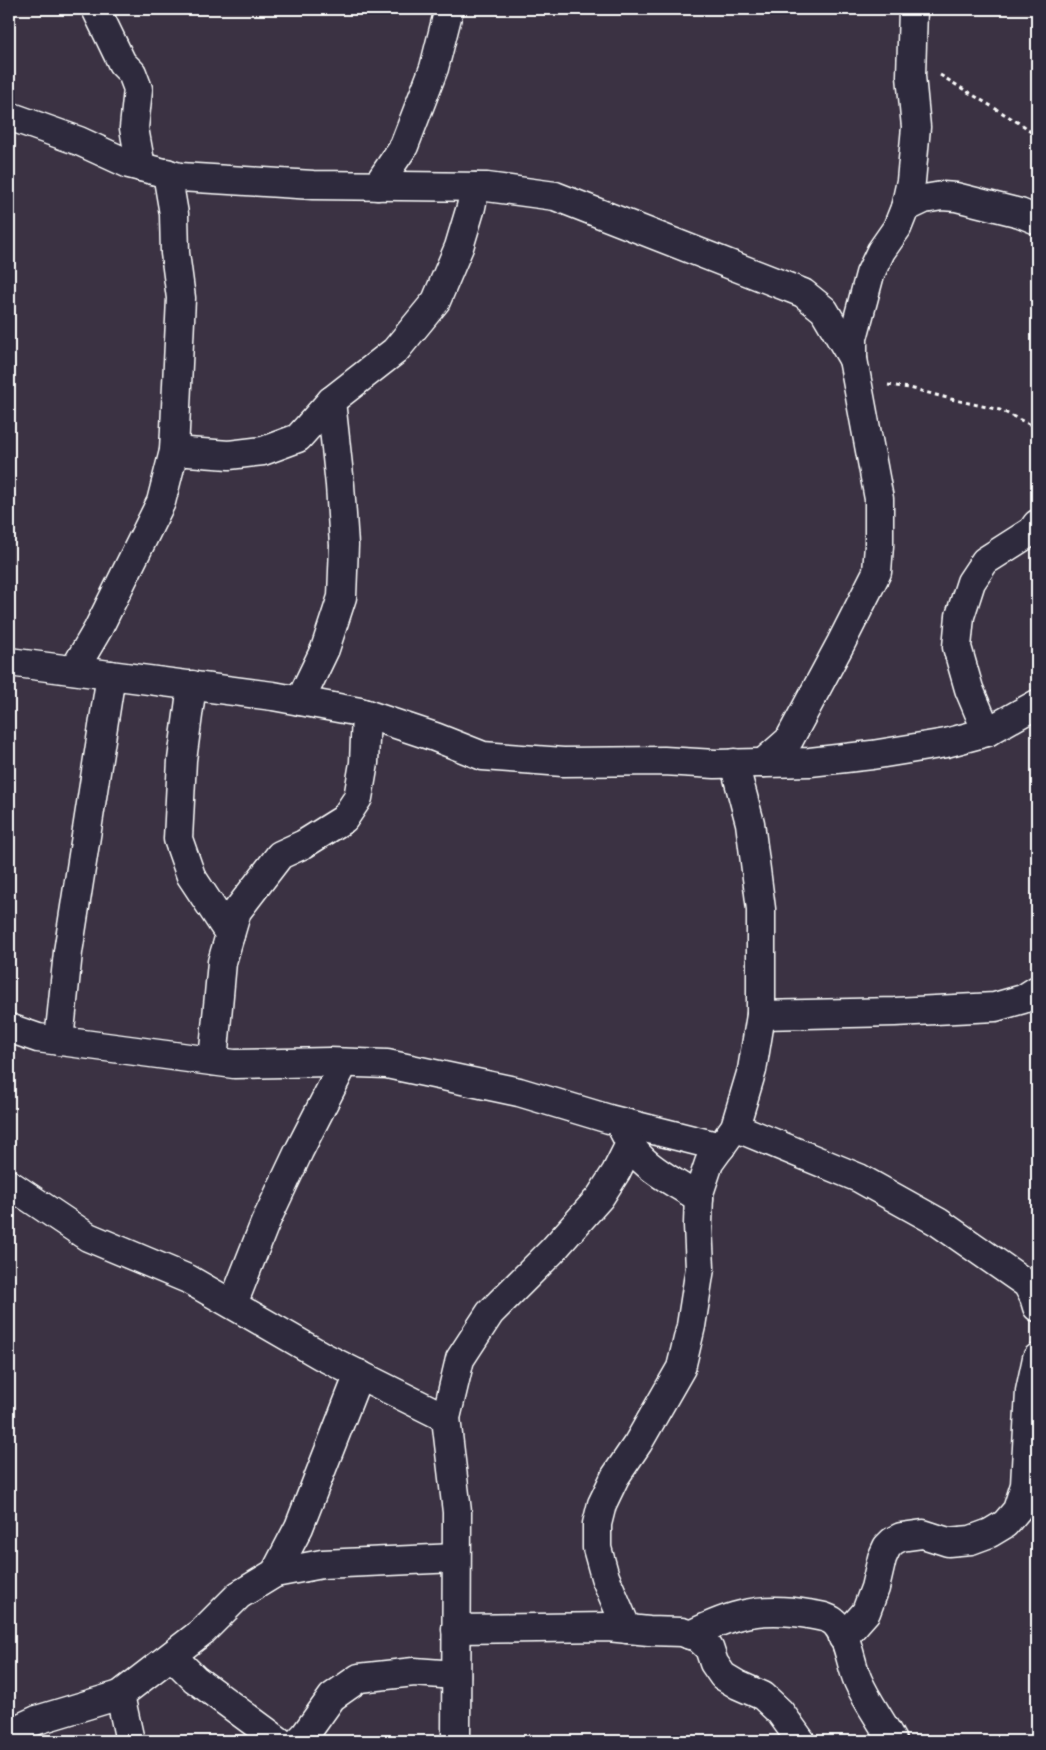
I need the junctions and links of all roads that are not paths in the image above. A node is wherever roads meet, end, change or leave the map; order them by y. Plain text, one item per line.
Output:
1 (96, 9) edge
2 (449, 9) edge
3 (913, 9) edge
4 (9, 116) edge
5 (140, 166) junction
6 (167, 173) junction
7 (377, 186) junction
8 (475, 187) junction
9 (905, 208) junction
10 (1037, 220) edge
11 (855, 370) junction
12 (331, 401) junction
13 (174, 451) junction
14 (1037, 524) edge
15 (9, 662) edge
16 (74, 670) junction
17 (111, 675) junction
18 (192, 685) junction
19 (300, 701) junction
20 (1037, 704) edge
21 (366, 714) junction
22 (986, 732) junction
23 (734, 763) junction
24 (763, 763) junction
25 (230, 935) junction
26 (1037, 990) edge
27 (761, 1015) junction
28 (12, 1034) edge
29 (59, 1040) junction
30 (213, 1061) junction
31 (344, 1063) junction
32 (624, 1133) junction
33 (728, 1137) junction
34 (9, 1184) edge
35 (699, 1198) junction
36 (233, 1304) junction
37 (1037, 1308) edge
38 (1037, 1358) edge
39 (359, 1374) junction
40 (446, 1418) junction
41 (456, 1558) junction
42 (276, 1573) junction
43 (456, 1628) junction
44 (627, 1629) junction
45 (690, 1635) junction
46 (843, 1638) junction
47 (172, 1656) junction
48 (456, 1675) junction
49 (120, 1695) junction
50 (9, 1733) edge
51 (130, 1741) edge
52 (279, 1741) edge
53 (299, 1741) edge
54 (456, 1741) edge
55 (800, 1741) edge
56 (892, 1741) edge

1 - 5 street
2 - 7 street
3 - 9 street
4 - 5 street
5 - 6 street
6 - 7 street
6 - 13 street
7 - 8 street
8 - 11 street
8 - 12 street
9 - 10 street
9 - 11 street
11 - 24 street
12 - 13 street
12 - 19 street
13 - 16 street
14 - 22 street
15 - 16 street
16 - 17 street
17 - 18 street
17 - 29 street
18 - 19 street
18 - 25 street
19 - 21 street
20 - 22 street
21 - 23 street
21 - 25 street
22 - 24 street
23 - 24 street
23 - 27 street
25 - 30 street
26 - 27 street
27 - 33 street
28 - 29 street
29 - 30 street
30 - 31 street
31 - 32 street
31 - 36 street
32 - 33 street
32 - 35 street
32 - 40 street
33 - 35 street
33 - 37 street
34 - 36 street
35 - 44 street
36 - 39 street
38 - 46 street
39 - 40 street
39 - 42 street
40 - 41 street
41 - 42 street
41 - 43 street
42 - 47 street
43 - 44 street
43 - 48 street
44 - 45 street
45 - 46 street
45 - 55 street
46 - 56 street
47 - 49 street
47 - 52 street
48 - 53 street
48 - 54 street
49 - 50 street
49 - 51 street

